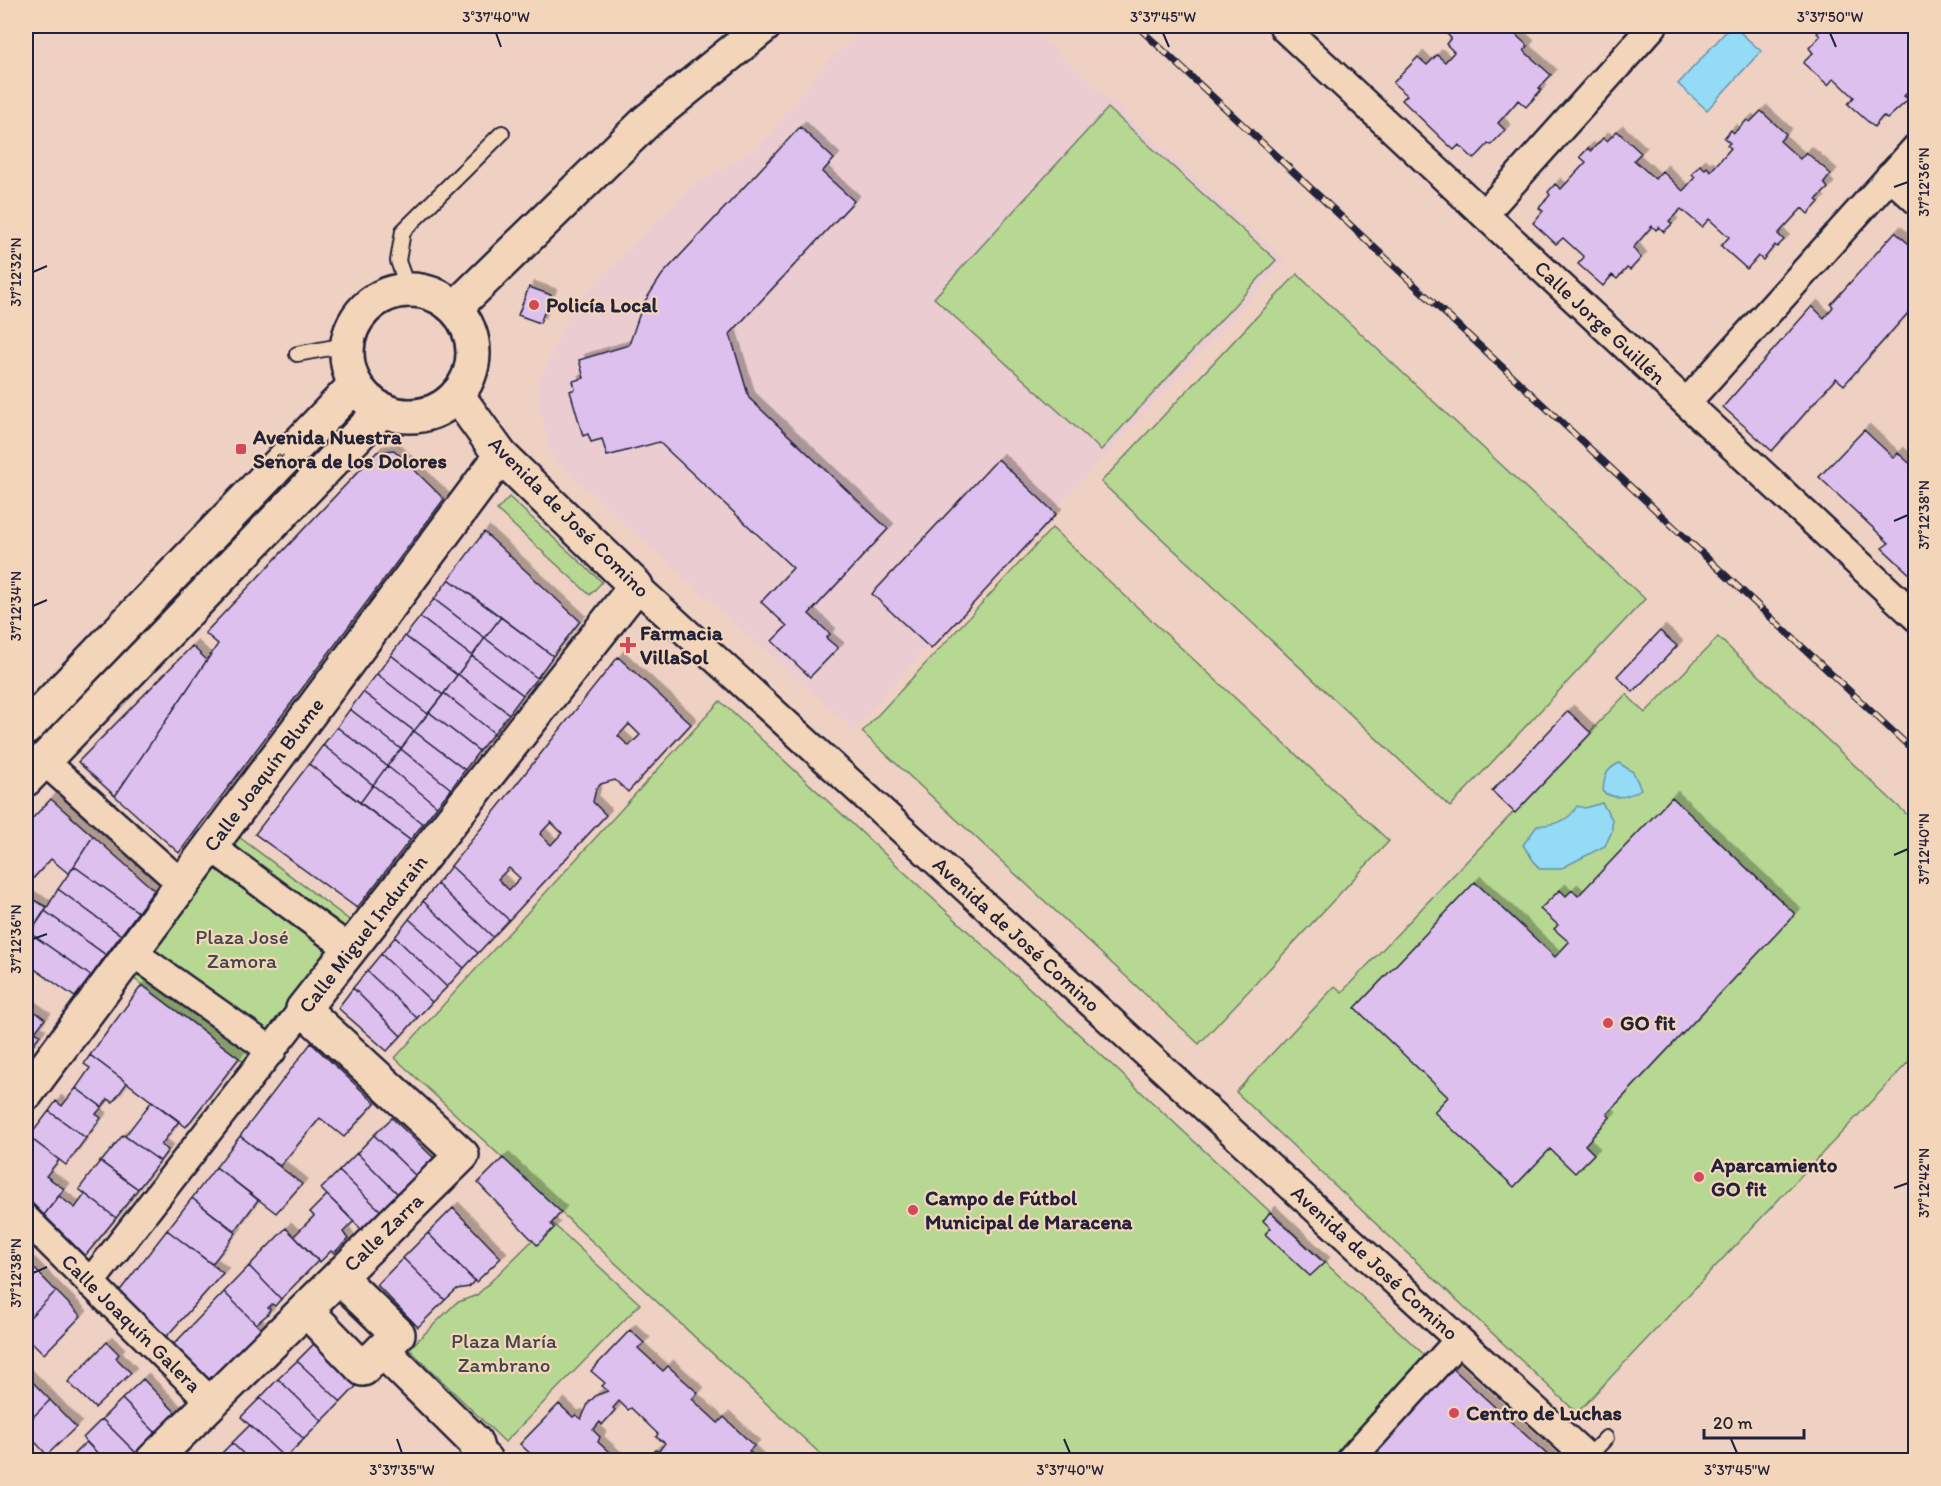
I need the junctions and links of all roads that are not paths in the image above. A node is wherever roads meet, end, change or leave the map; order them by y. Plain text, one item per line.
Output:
1 (764, 26) edge
2 (1278, 26) edge
3 (1653, 26) edge
4 (502, 133) dead end
5 (1916, 148) edge
6 (1890, 176) junction
7 (1916, 200) edge
8 (1484, 214) junction
9 (408, 289) junction
10 (455, 308) junction
11 (346, 345) junction
12 (297, 354) dead end
13 (355, 385) junction
14 (457, 395) junction
15 (1687, 402) junction
16 (382, 410) junction
17 (501, 456) junction
18 (636, 586) junction
19 (1916, 617) edge
20 (26, 728) edge
21 (35, 770) edge
22 (210, 846) junction
23 (182, 884) junction
24 (351, 950) junction
25 (132, 952) junction
26 (303, 1009) junction
27 (272, 1051) junction
28 (26, 1094) edge
29 (26, 1219) edge
30 (339, 1277) junction
31 (90, 1283) junction
32 (306, 1310) junction
33 (1458, 1341) junction
34 (382, 1350) junction
35 (212, 1403) junction
36 (1606, 1438) dead end
37 (479, 1459) edge
38 (1588, 1459) edge
39 (153, 1461) edge
40 (1350, 1461) edge

1 - 10 street
2 - 8 street, Calle Jorge Guillén
3 - 8 street
4 - 9 lane
5 - 6 street
6 - 7 street
6 - 15 street
8 - 15 street, Calle Jorge Guillén
9 - 10 street
9 - 11 street
10 - 14 street
11 - 12 lane
11 - 13 street
13 - 16 street
13 - 20 street
14 - 16 street
14 - 17 street, Avenida de José Comino
15 - 19 street, Calle Jorge Guillén
16 - 21 street
17 - 18 street, Avenida de José Comino
17 - 22 street, Calle Joaquín Blume
18 - 24 street, Calle Miguel Indurain
18 - 33 street, Avenida de José Comino
21 - 23 street
22 - 23 street, Calle Joaquín Blume
22 - 24 street
23 - 25 street, Calle Joaquín Blume
24 - 26 street, Calle Miguel Indurain
25 - 27 street
25 - 28 street, Calle Joaquín Blume
26 - 27 street, Calle Miguel Indurain
26 - 30 street, Calle Zarra
27 - 31 street, Calle Miguel Indurain
29 - 31 street, Calle Joaquín Galera
30 - 32 street, Calle Zarra
30 - 34 street
31 - 35 street, Calle Joaquín Galera
32 - 34 street
32 - 35 street, Calle Zarra
33 - 38 street, Avenida de José Comino
33 - 40 street
34 - 37 street
35 - 39 street, Calle Zarra
36 - 38 lane

